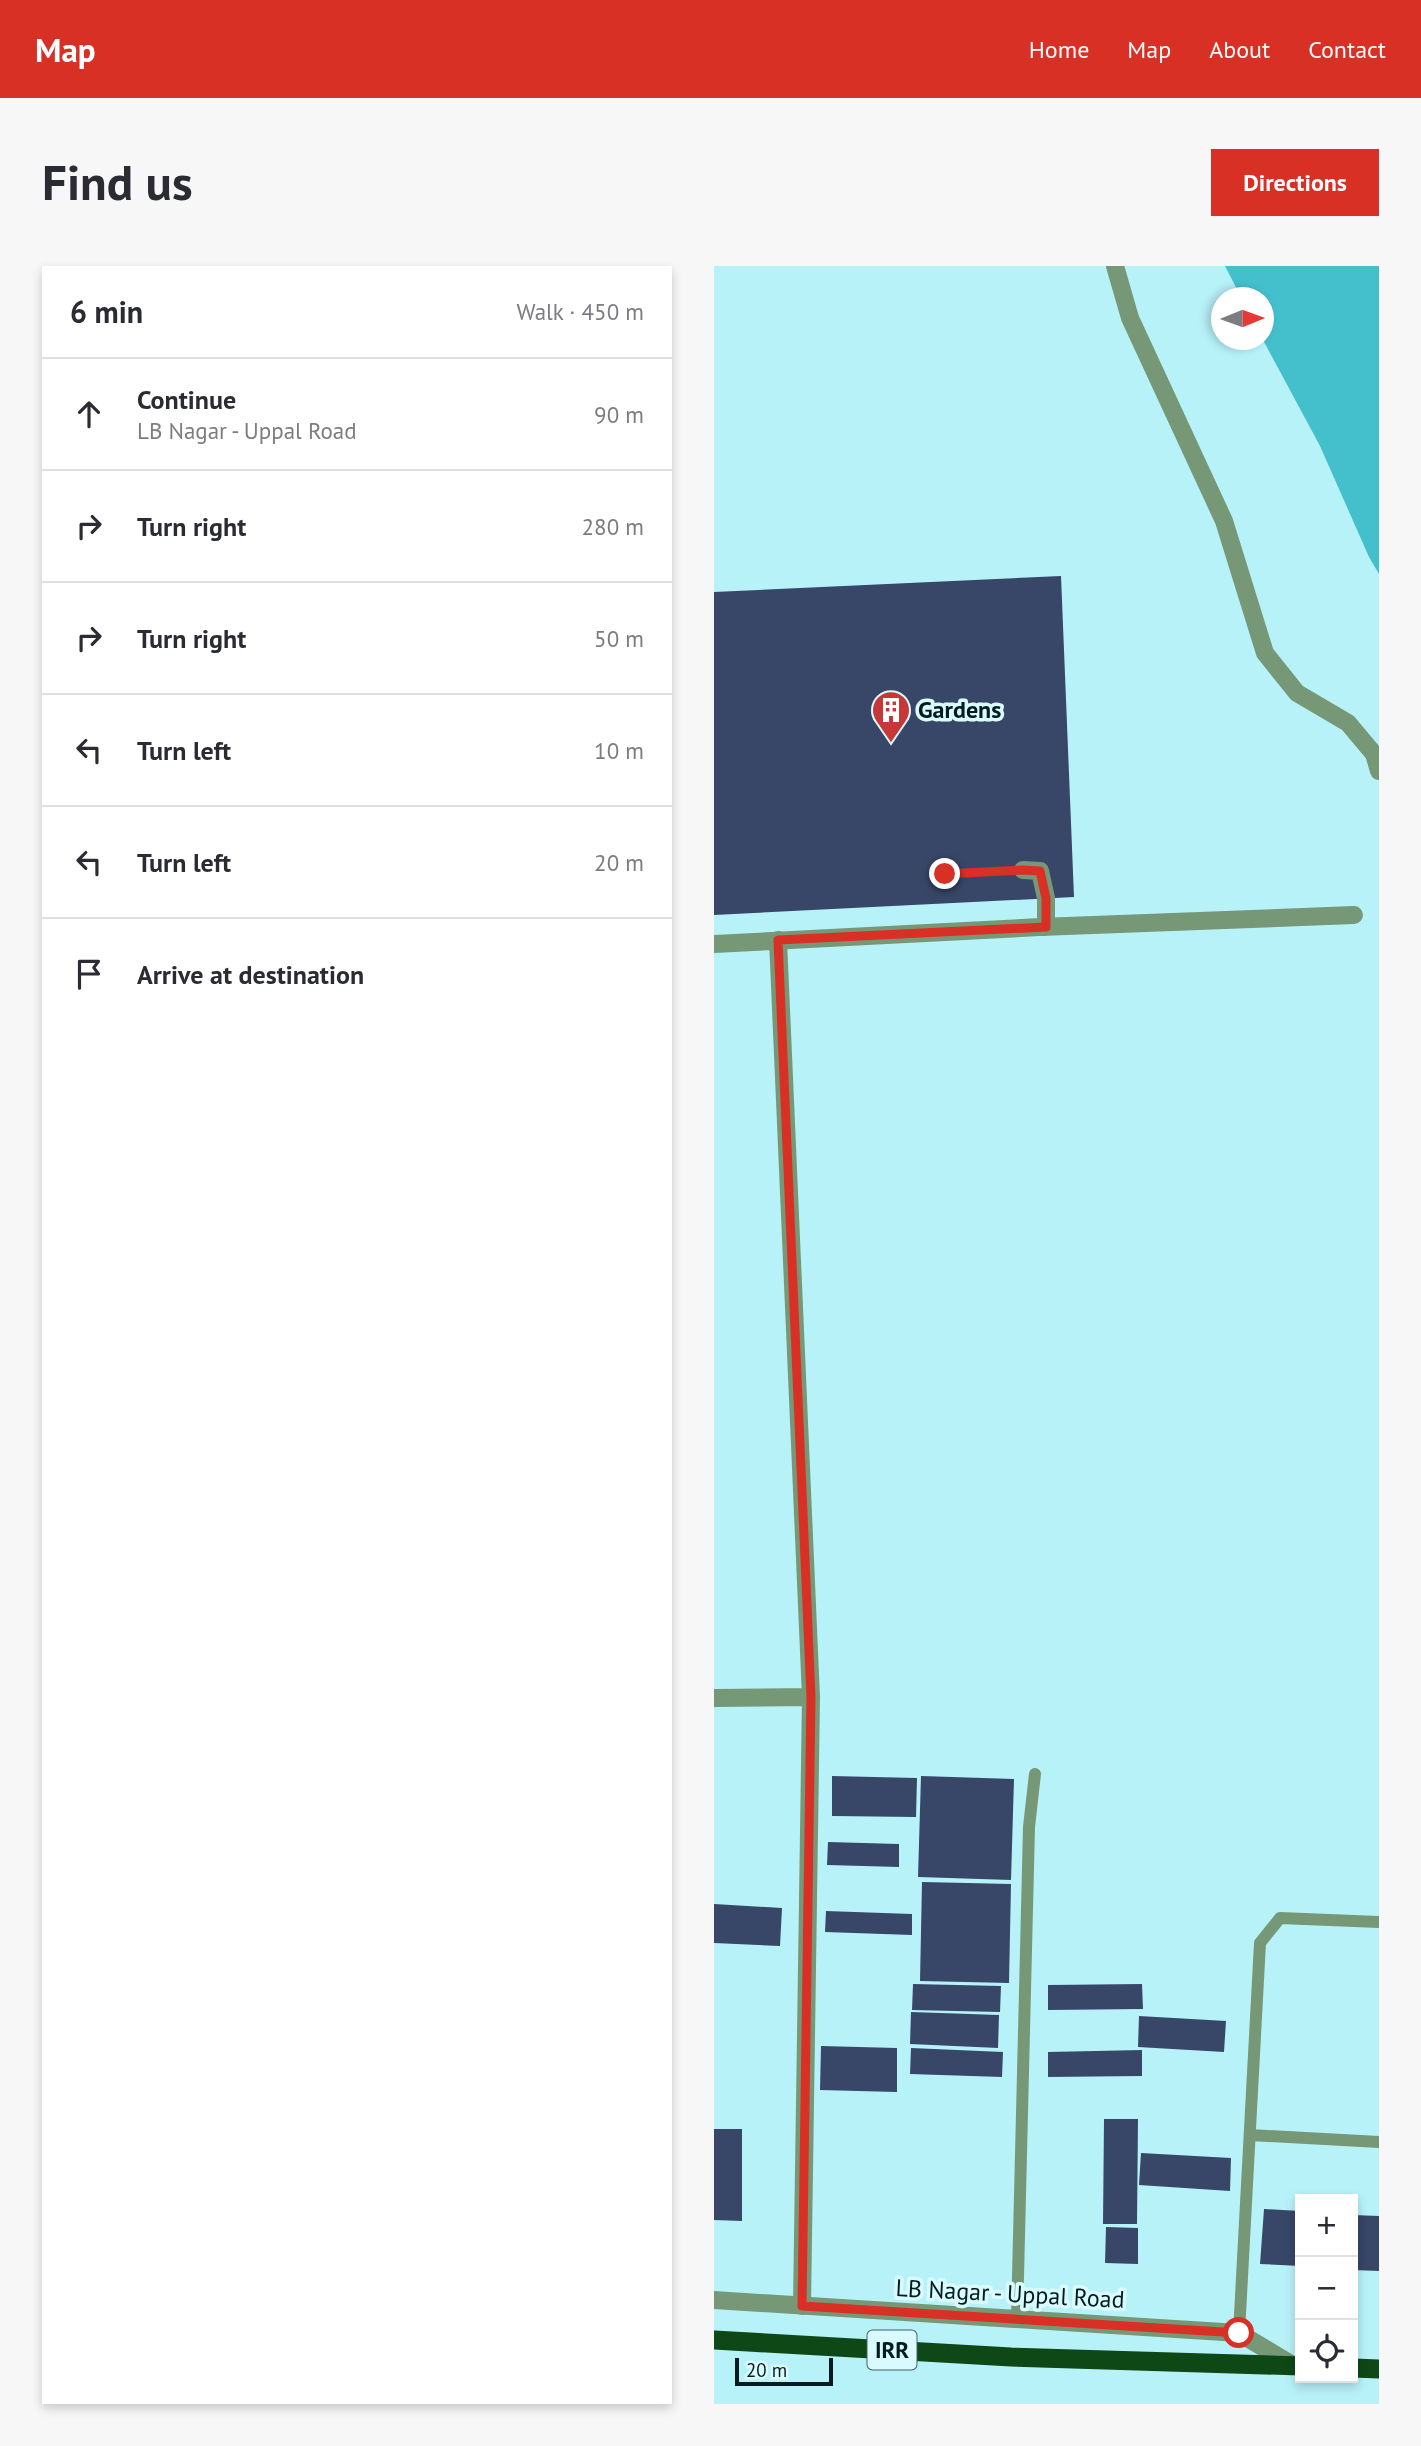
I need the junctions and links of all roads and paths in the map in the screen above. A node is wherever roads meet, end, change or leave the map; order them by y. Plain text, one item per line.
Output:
1 (1115, 266) edge
2 (1379, 771) edge
3 (1023, 870) joint
4 (945, 874) dead end
5 (1354, 915) dead end
6 (1046, 927) junction
7 (778, 940) junction
8 (714, 943) edge
9 (811, 1697) junction
10 (714, 1698) edge
11 (1035, 1774) dead end
12 (1379, 1922) edge
13 (1250, 2135) junction
14 (1379, 2142) edge
15 (714, 2300) edge
16 (802, 2306) junction
17 (1017, 2318) junction
18 (1239, 2333) junction
19 (714, 2340) edge
20 (1295, 2365) edge
21 (1295, 2366) edge
22 (1358, 2368) edge
23 (1379, 2369) edge

1 - 2 street
3 - 4 path
3 - 6 street
5 - 6 street
6 - 7 street
7 - 8 street
7 - 9 street
9 - 10 street
9 - 16 street
11 - 17 lane
12 - 13 lane
13 - 14 lane
13 - 18 lane
15 - 16 street, LB Nagar - Uppal Road
16 - 17 street, LB Nagar - Uppal Road
17 - 18 street, LB Nagar - Uppal Road
18 - 20 street, LB Nagar - Uppal Road
19 - 21 highway, IRR
22 - 23 highway

